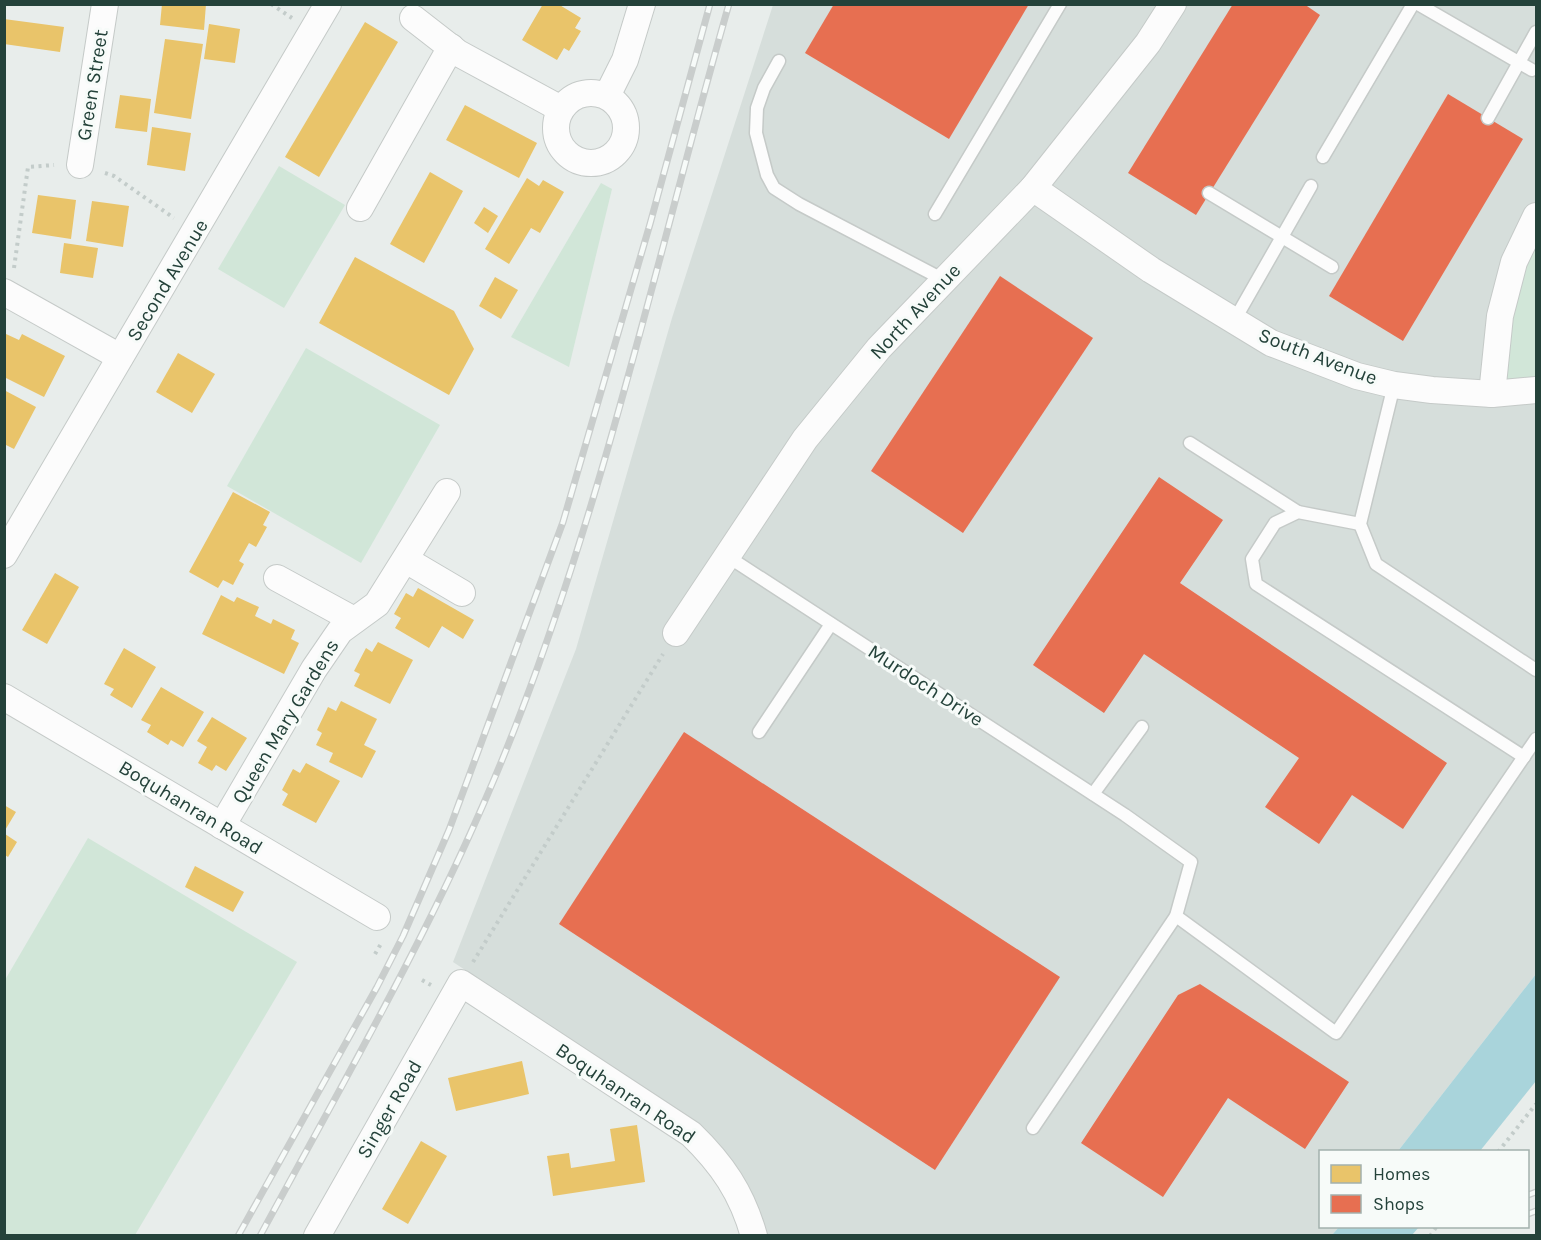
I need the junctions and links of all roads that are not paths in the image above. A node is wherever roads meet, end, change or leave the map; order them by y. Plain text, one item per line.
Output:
1 (105, 4) edge
2 (328, 4) edge
3 (642, 4) edge
4 (1060, 4) edge
5 (1173, 4) edge
6 (1413, 4) edge
7 (1418, 4) edge
8 (413, 18) dead end
9 (1536, 32) edge
10 (451, 47) junction
11 (779, 61) dead end
12 (1518, 62) junction
13 (1532, 70) dead end
14 (607, 96) junction
15 (561, 110) junction
16 (1488, 118) dead end
17 (1323, 157) dead end
18 (80, 165) road end
19 (1311, 186) dead end
20 (1033, 188) junction
21 (1209, 193) dead end
22 (360, 207) dead end
23 (934, 214) dead end
24 (1536, 216) edge
25 (1281, 238) junction
26 (1332, 267) dead end
27 (944, 280) junction
28 (7, 294) edge
29 (1234, 321) junction
30 (120, 357) junction
31 (1394, 384) junction
32 (1536, 390) edge
33 (1492, 394) junction
34 (1190, 443) dead end
35 (447, 492) dead end
36 (1298, 512) junction
37 (1360, 525) junction
38 (4, 555) edge
39 (727, 556) junction
40 (406, 560) junction
41 (277, 578) dead end
42 (462, 593) dead end
43 (354, 620) junction
44 (831, 624) junction
45 (676, 633) road end
46 (1536, 670) edge
47 (4, 697) edge
48 (1142, 727) dead end
49 (759, 732) dead end
50 (1536, 739) edge
51 (1524, 758) junction
52 (1093, 794) junction
53 (222, 826) junction
54 (1176, 916) junction
55 (377, 917) dead end
56 (461, 983) joint
57 (1033, 1128) dead end
58 (317, 1236) edge
59 (754, 1236) edge

1 - 18 street, Green Street
2 - 30 street, Second Avenue
3 - 14 street
4 - 23 lane
5 - 20 street, North Avenue
6 - 17 lane
7 - 12 lane
8 - 10 street
9 - 12 lane
10 - 15 street
10 - 22 street
11 - 27 lane
12 - 13 lane
12 - 16 lane
14 - 15 street
14 - 15 street
19 - 25 lane
20 - 27 street, North Avenue
20 - 29 street, South Avenue
21 - 25 lane
24 - 33 street
25 - 26 lane
25 - 29 lane
27 - 39 street, North Avenue
28 - 30 street
29 - 31 street, South Avenue
30 - 38 street, Second Avenue
31 - 33 street, South Avenue
31 - 37 lane
32 - 33 street, South Avenue
34 - 36 lane
35 - 40 street, Queen Mary Gardens
36 - 37 lane
36 - 51 lane
37 - 46 lane
39 - 44 lane, Murdoch Drive
39 - 45 street, North Avenue
40 - 42 street
40 - 43 street, Queen Mary Gardens
41 - 43 street, Queen Mary Gardens
43 - 53 street, Queen Mary Gardens
44 - 49 lane
44 - 52 lane, Murdoch Drive
47 - 53 street, Boquhanran Road
48 - 52 lane
50 - 51 lane
51 - 54 lane
52 - 54 lane, Murdoch Drive
53 - 55 street, Boquhanran Road
54 - 57 lane
56 - 58 street, Singer Road
56 - 59 street, Boquhanran Road

